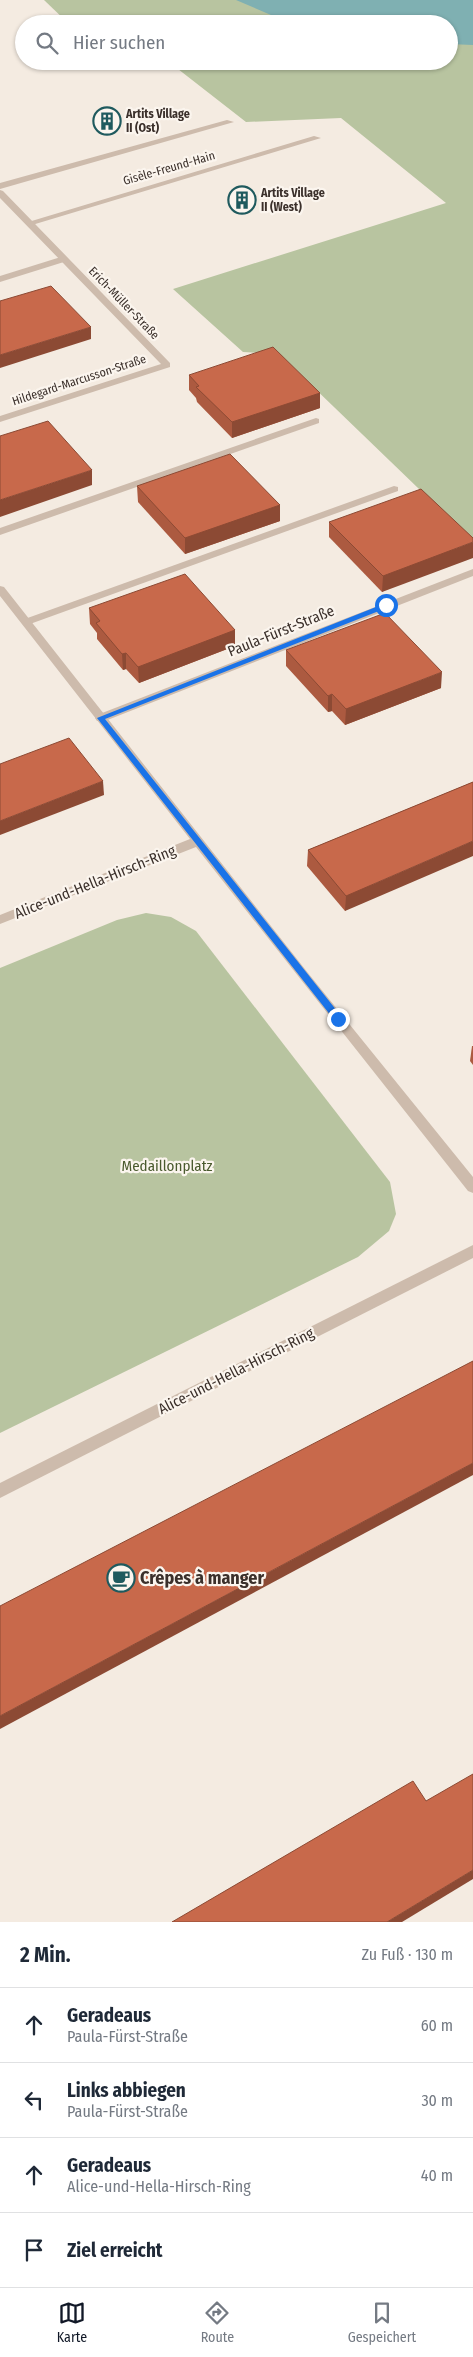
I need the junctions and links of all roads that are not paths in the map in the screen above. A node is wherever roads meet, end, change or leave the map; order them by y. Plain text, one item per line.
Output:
1 (230, 122) dead end
2 (317, 138) dead end
3 (0, 186) edge
4 (0, 193) edge
5 (29, 223) junction
6 (64, 258) junction
7 (0, 279) edge
8 (167, 365) joint
9 (0, 419) edge
10 (316, 422) dead end
11 (394, 490) dead end
12 (0, 532) edge
13 (473, 572) edge
14 (0, 588) edge
15 (26, 622) junction
16 (101, 718) junction
17 (198, 841) junction
18 (0, 920) edge
19 (473, 1187) edge
20 (473, 1251) edge
21 (0, 1491) edge

1 - 3 street, Gisèle-Freund-Hain
2 - 5 street, Gisèle-Freund-Hain
4 - 5 street, Erich-Müller-Straße
5 - 6 street, Erich-Müller-Straße
6 - 7 street
6 - 8 street, Erich-Müller-Straße
8 - 9 street, Hildegard-Marcusson-Straße
10 - 12 street
11 - 15 street
13 - 16 street, Paula-Fürst-Straße
14 - 15 street
15 - 16 street
16 - 17 street
17 - 18 street, Alice-und-Hella-Hirsch-Ring
17 - 19 street
20 - 21 street, Alice-und-Hella-Hirsch-Ring

